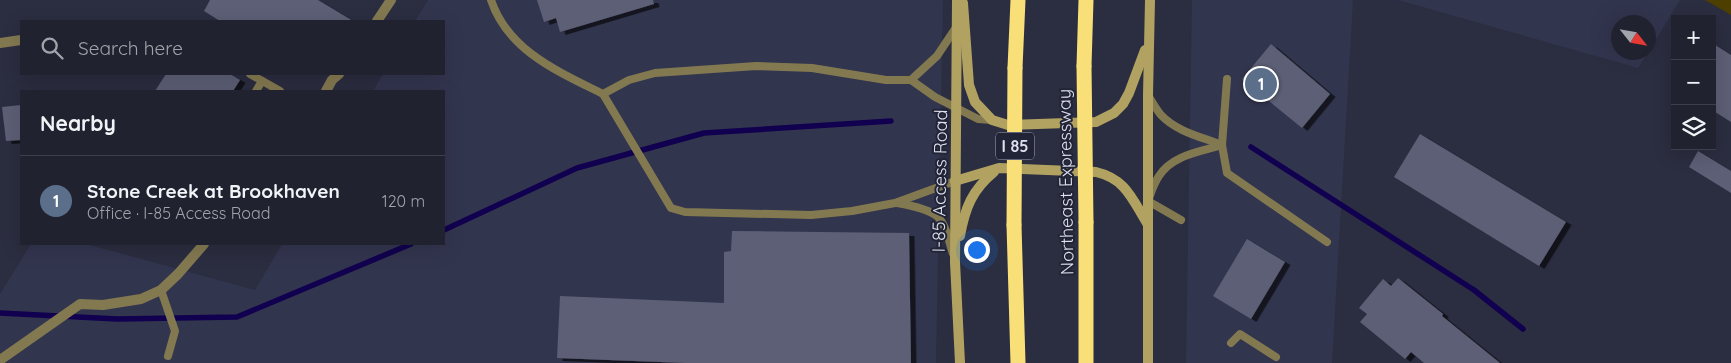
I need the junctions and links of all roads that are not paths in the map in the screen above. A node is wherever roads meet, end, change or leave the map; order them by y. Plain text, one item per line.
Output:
1 (391, 0) edge
2 (492, 0) edge
3 (957, 0) edge
4 (963, 0) edge
5 (1018, 0) edge
6 (1086, 0) edge
7 (1150, 0) edge
8 (378, 20) edge
9 (957, 26) junction
10 (20, 40) edge
11 (1148, 41) junction
12 (0, 43) edge
13 (252, 75) edge
14 (338, 75) edge
15 (1227, 79) dead end
16 (911, 80) junction
17 (262, 81) junction
18 (257, 90) edge
19 (278, 90) edge
20 (327, 90) edge
21 (603, 94) junction
22 (1148, 95) junction
23 (957, 108) junction
24 (992, 120) junction
25 (1222, 145) junction
26 (999, 168) junction
27 (955, 181) junction
28 (1148, 201) junction
29 (895, 203) junction
30 (1181, 220) dead end
31 (1148, 224) junction
32 (1328, 242) dead end
33 (203, 245) edge
34 (955, 262) junction
35 (161, 290) junction
36 (1231, 343) dead end
37 (168, 356) dead end
38 (1276, 356) dead end
39 (0, 360) edge
40 (960, 363) edge
41 (1018, 363) edge
42 (1086, 363) edge
43 (1148, 363) edge

1 - 8 street
2 - 21 lane
3 - 9 main road, I-85 Access Road
4 - 24 main road
5 - 41 highway, I 85, bridge
6 - 42 highway, Northeast Expressway, bridge
7 - 11 main road
9 - 16 lane
9 - 23 main road, I-85 Access Road
10 - 12 street
11 - 22 main road
11 - 24 main road
13 - 17 lane
14 - 20 street
15 - 25 lane
16 - 21 lane
16 - 23 lane
17 - 18 lane
17 - 19 lane
21 - 29 lane
22 - 25 lane
22 - 28 main road
23 - 24 lane
23 - 27 main road, I-85 Access Road
25 - 28 lane
25 - 32 lane
26 - 27 main road
26 - 31 main road
26 - 34 main road
27 - 29 lane
27 - 34 main road, I-85 Access Road
28 - 30 lane
28 - 31 main road
29 - 34 lane
31 - 43 main road
33 - 35 street
34 - 40 main road, I-85 Access Road
35 - 37 lane
35 - 39 street
36 - 38 lane

